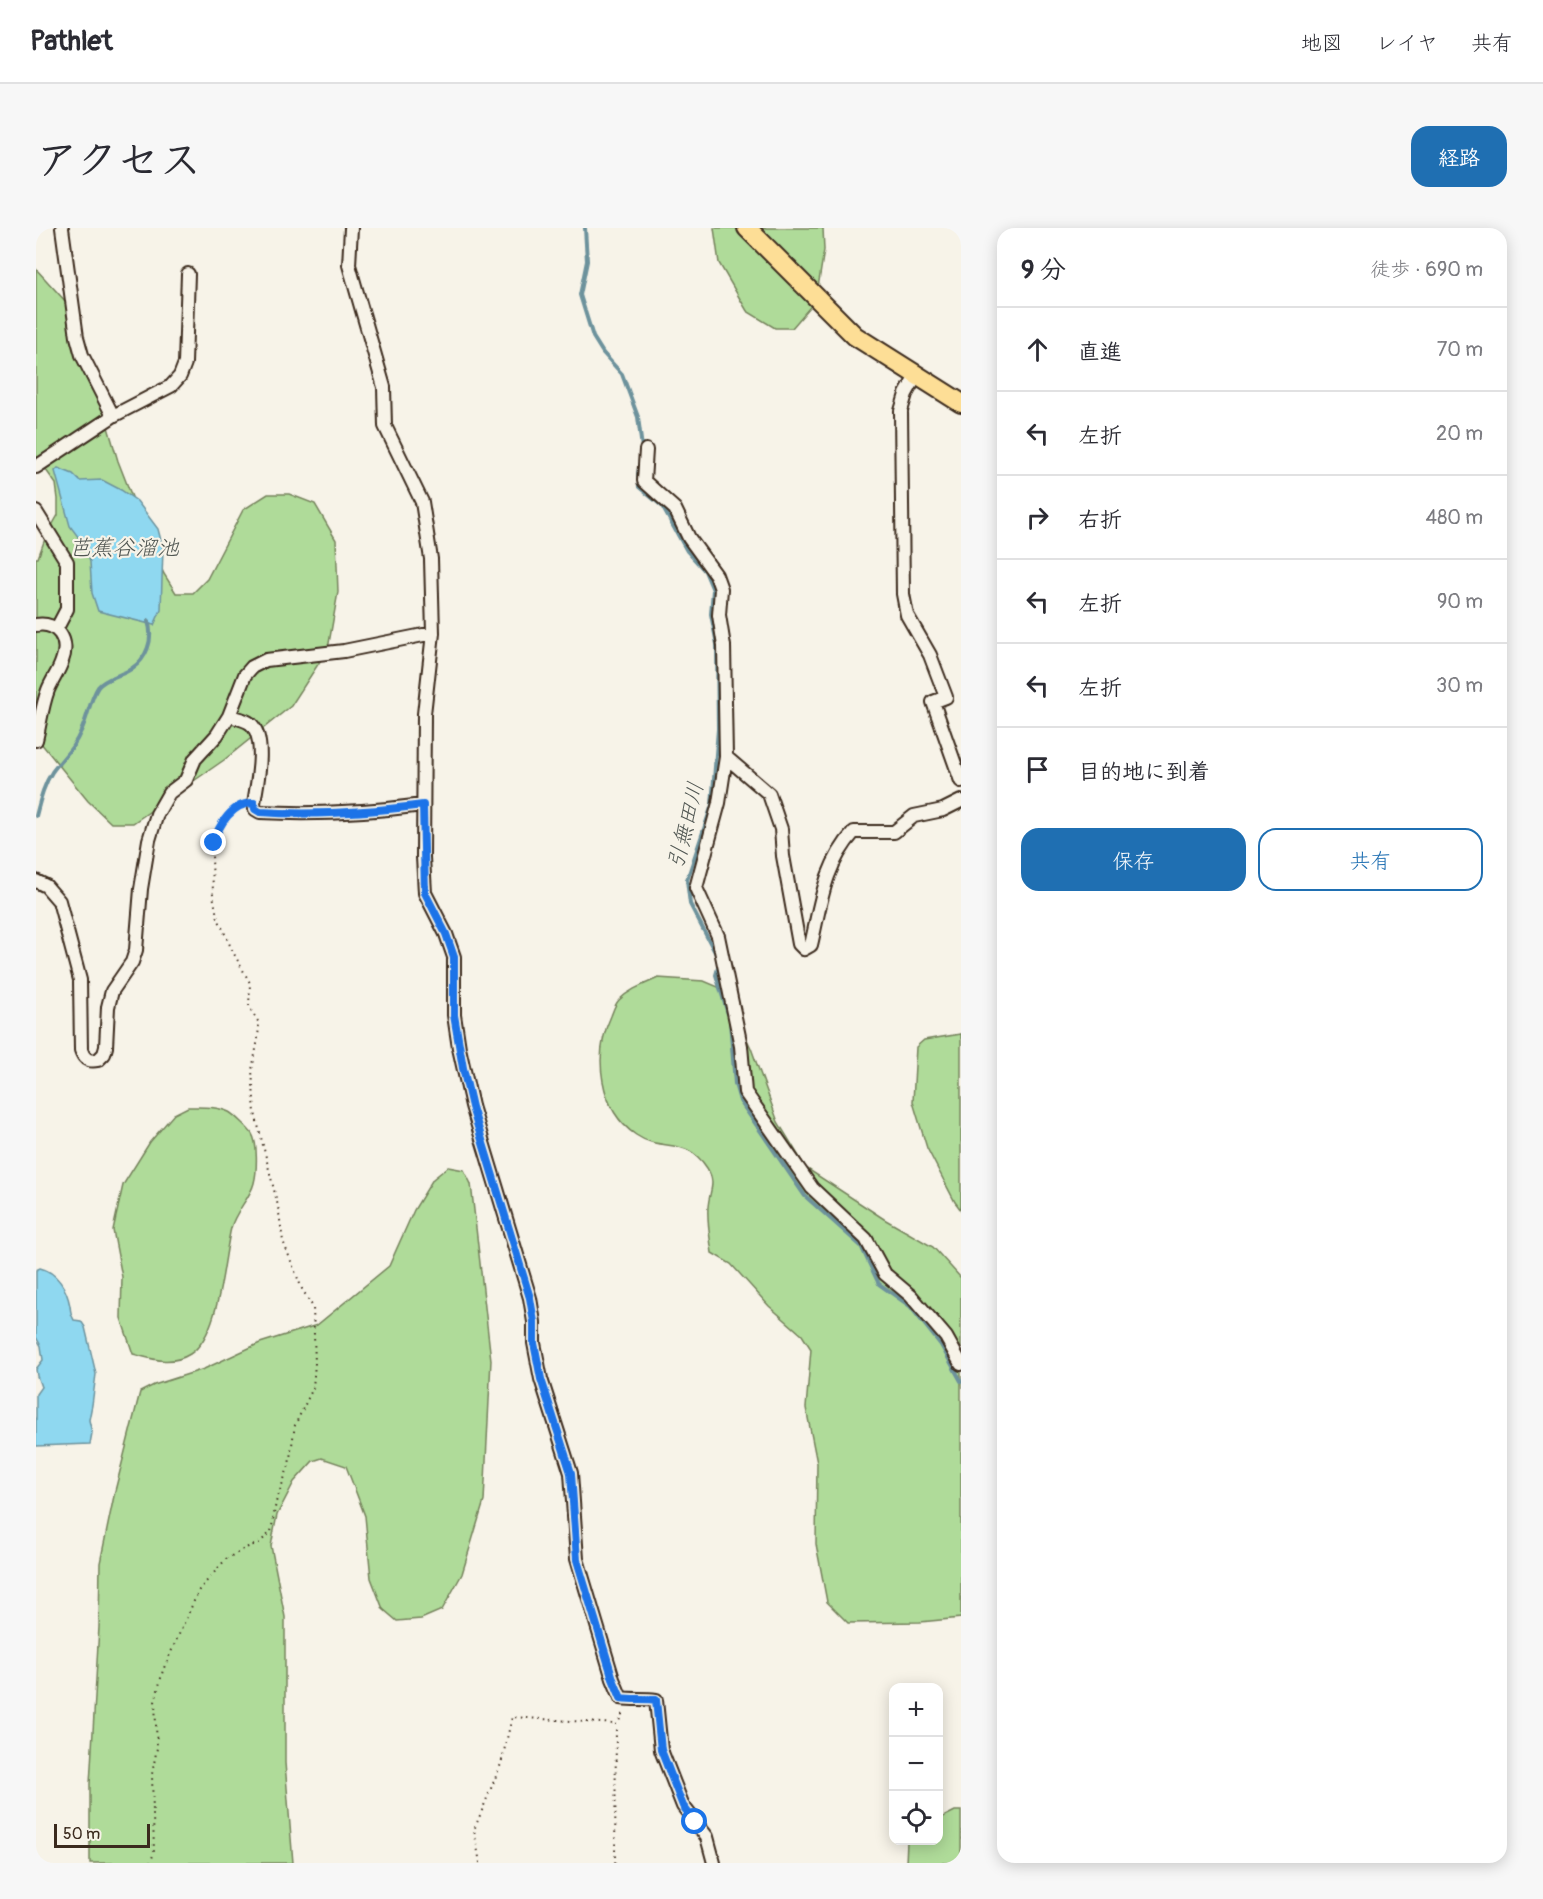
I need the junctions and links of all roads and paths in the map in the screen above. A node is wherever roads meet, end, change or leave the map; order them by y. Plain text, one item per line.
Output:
1 (62, 228) edge
2 (351, 228) edge
3 (747, 228) edge
4 (188, 274) dead end
5 (916, 376) junction
6 (961, 403) edge
7 (113, 416) junction
8 (646, 450) dead end
9 (36, 467) edge
10 (36, 512) edge
11 (36, 625) edge
12 (57, 628) junction
13 (433, 633) junction
14 (229, 716) junction
15 (36, 740) edge
16 (726, 757) junction
17 (961, 781) edge
18 (961, 801) edge
19 (254, 803) junction
20 (423, 805) junction
21 (36, 881) edge
22 (961, 1364) edge
23 (621, 1698) junction
24 (616, 1724) junction
25 (150, 1863) edge
26 (480, 1863) edge
27 (615, 1863) edge
28 (714, 1863) edge

1 - 7 street
2 - 13 street
3 - 5 main road
4 - 7 street
5 - 6 main road
5 - 17 street
7 - 9 street
8 - 16 street
10 - 12 street
11 - 12 street
12 - 15 street
13 - 14 street
13 - 20 street
14 - 19 street
14 - 21 street
16 - 18 street
16 - 22 street
19 - 20 street
19 - 25 path
20 - 23 street
23 - 24 path
23 - 28 street
24 - 26 path
24 - 27 path

